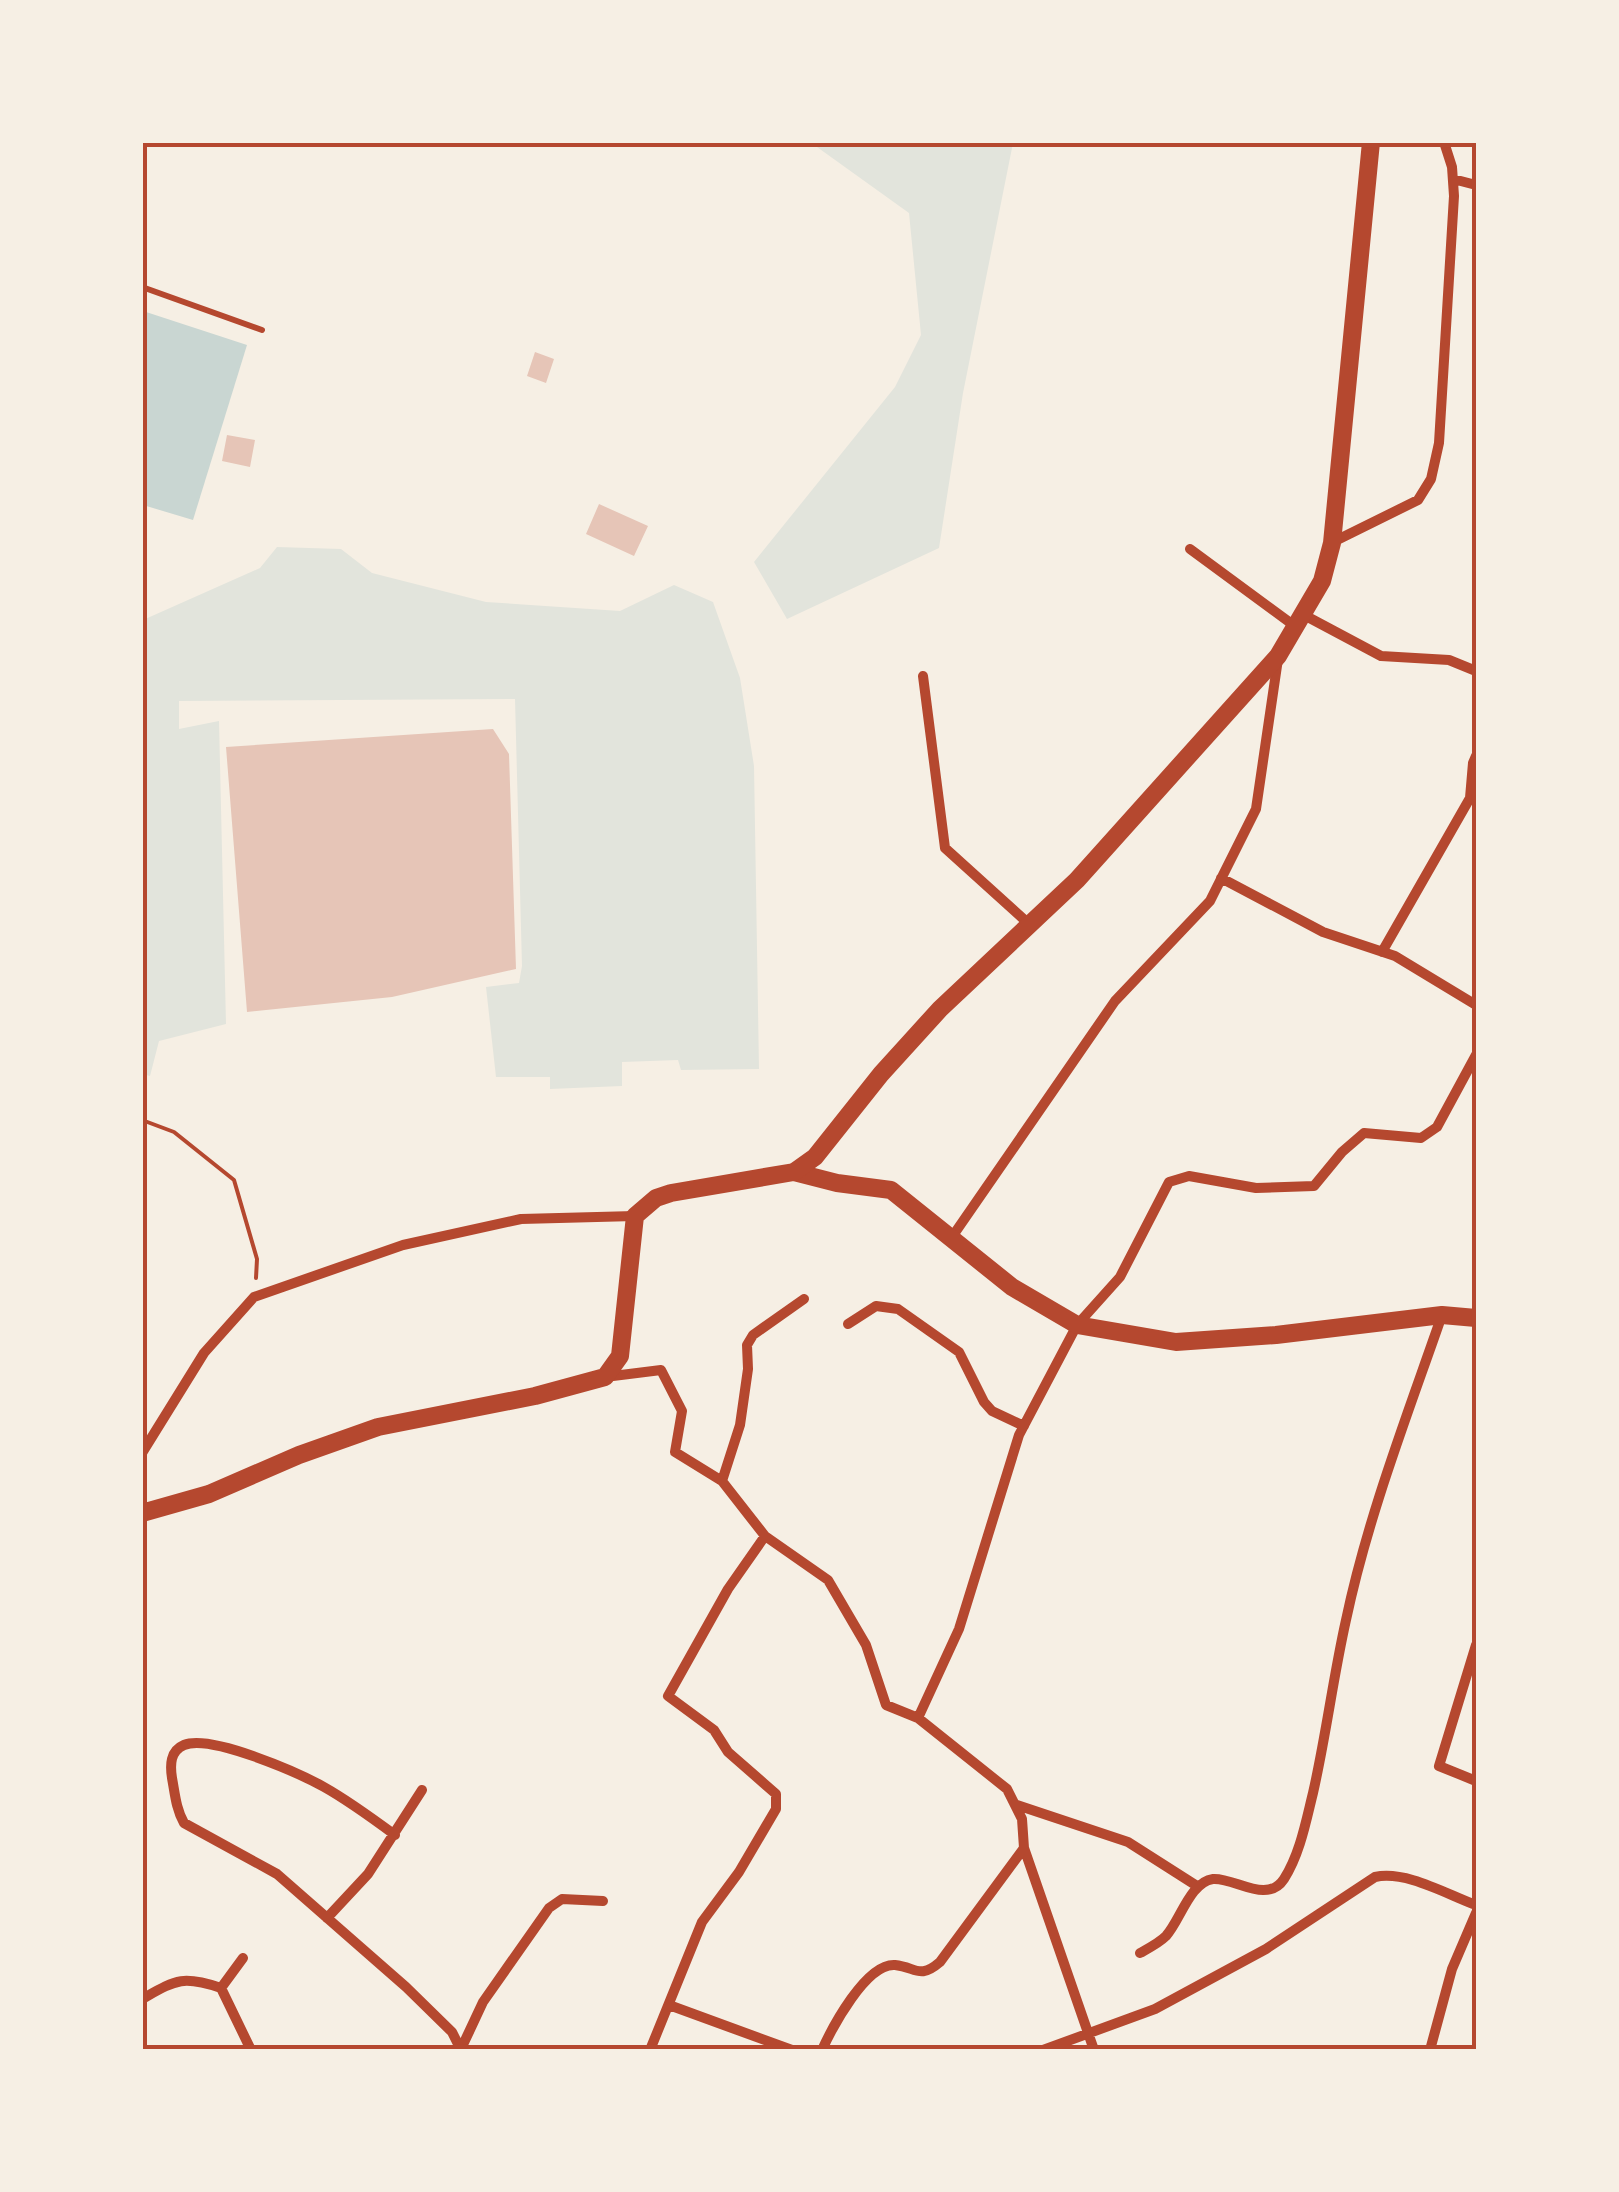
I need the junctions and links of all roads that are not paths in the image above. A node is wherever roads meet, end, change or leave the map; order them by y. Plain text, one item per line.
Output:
1 (1371, 142) edge
2 (1444, 142) edge
3 (1452, 178) junction
4 (1476, 185) edge
5 (142, 287) edge
6 (262, 330) dead end
7 (1332, 543) junction
8 (1190, 549) dead end
9 (1300, 621) junction
10 (1278, 656) junction
11 (1476, 671) edge
12 (923, 676) dead end
13 (1476, 756) edge
14 (1221, 878) junction
15 (1029, 924) junction
16 (1382, 952) junction
17 (1476, 1005) edge
18 (1476, 1055) edge
19 (794, 1172) junction
20 (635, 1216) junction
21 (952, 1236) junction
22 (804, 1299) dead end
23 (1442, 1316) junction
24 (1476, 1318) edge
25 (848, 1324) dead end
26 (1076, 1325) junction
27 (605, 1377) junction
28 (1024, 1426) junction
29 (142, 1453) edge
30 (722, 1481) junction
31 (142, 1514) edge
32 (765, 1536) junction
33 (1476, 1645) edge
34 (918, 1718) junction
35 (1476, 1781) edge
36 (422, 1790) dead end
37 (1017, 1805) junction
38 (395, 1835) junction
39 (1024, 1848) junction
40 (1197, 1886) junction
41 (603, 1901) dead end
42 (1476, 1905) edge
43 (1476, 1913) edge
44 (327, 1918) junction
45 (1140, 1952) dead end
46 (244, 1958) dead end
47 (220, 1988) junction
48 (142, 2000) edge
49 (669, 2005) junction
50 (1087, 2036) junction
51 (461, 2049) edge
52 (251, 2050) edge
53 (650, 2050) edge
54 (792, 2050) edge
55 (822, 2050) edge
56 (1043, 2050) edge
57 (1094, 2050) edge
58 (1430, 2050) edge

1 - 7 main road
2 - 3 street
3 - 4 street
3 - 7 street
5 - 6 lane
7 - 9 main road
8 - 9 street
9 - 10 main road
9 - 11 street
10 - 14 street
10 - 15 main road
12 - 15 street
13 - 16 street
14 - 16 street
14 - 21 street
15 - 19 main road
16 - 17 street
18 - 26 street
19 - 20 main road
19 - 21 main road
20 - 27 main road
20 - 29 street
21 - 26 main road
22 - 30 street
23 - 24 main road
23 - 26 main road
23 - 40 street
25 - 28 street
26 - 28 street
27 - 30 street
27 - 31 main road
28 - 34 street
30 - 32 street
32 - 34 street
32 - 49 street
33 - 35 street
34 - 37 street
36 - 38 street
37 - 39 street
37 - 40 street
38 - 44 street
38 - 44 street
39 - 50 street
39 - 55 street
40 - 45 street
41 - 51 street
42 - 50 street
43 - 58 street
44 - 51 street
46 - 47 street
47 - 48 street
47 - 52 street
49 - 53 street
49 - 54 street
50 - 56 street
50 - 57 street

